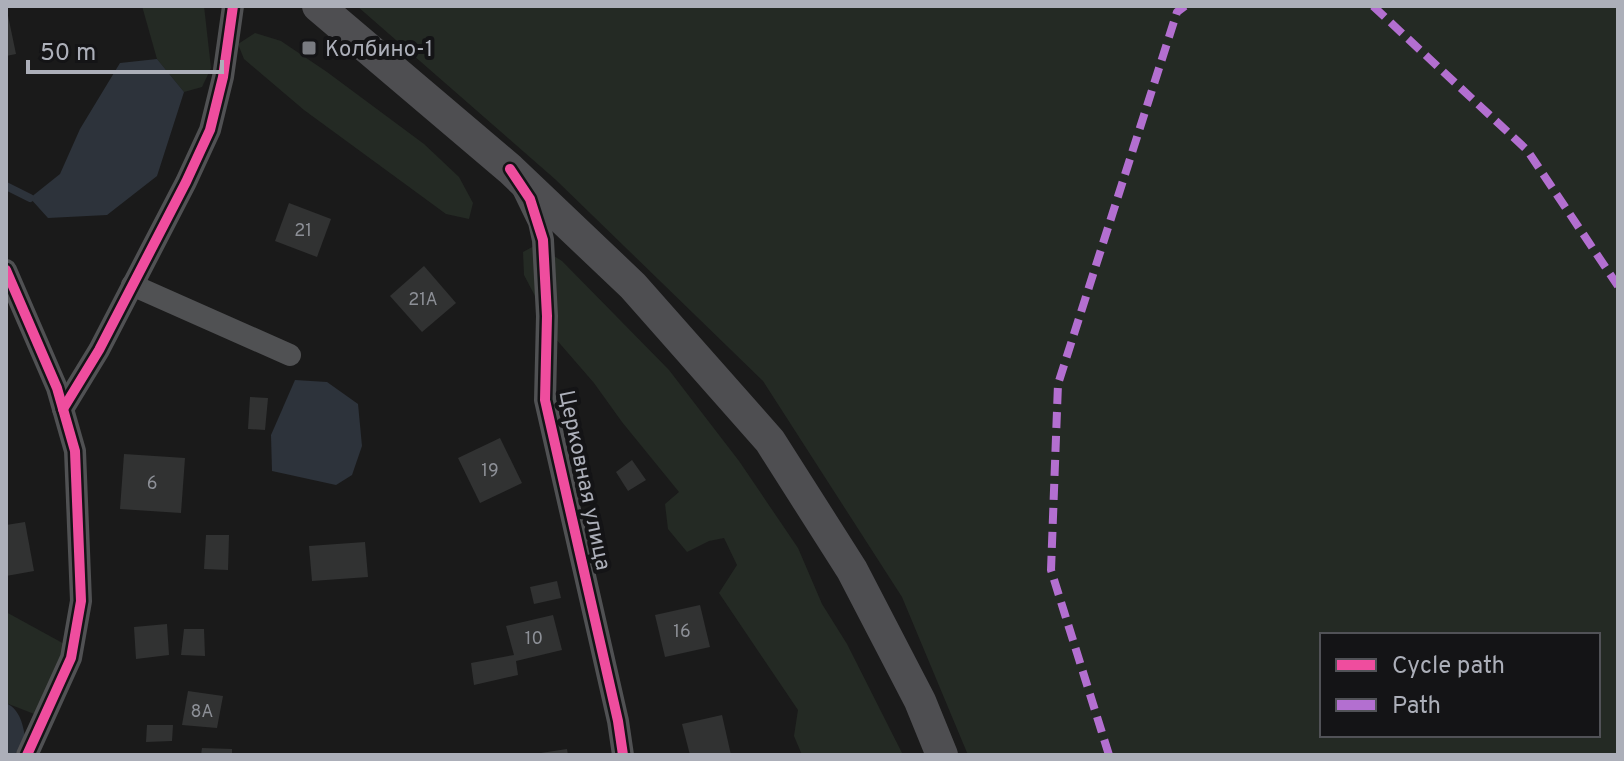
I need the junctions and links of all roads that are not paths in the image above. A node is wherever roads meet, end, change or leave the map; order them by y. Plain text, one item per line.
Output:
1 (233, 6) edge
2 (318, 6) edge
3 (510, 169) junction
4 (6, 270) edge
5 (132, 285) junction
6 (290, 355) dead end
7 (63, 409) junction
8 (27, 755) edge
9 (623, 755) edge
10 (942, 755) edge

1 - 5 street
2 - 3 main road
3 - 9 street, Церковная улица
3 - 10 main road
4 - 7 street
5 - 6 street
5 - 7 street
7 - 8 street

